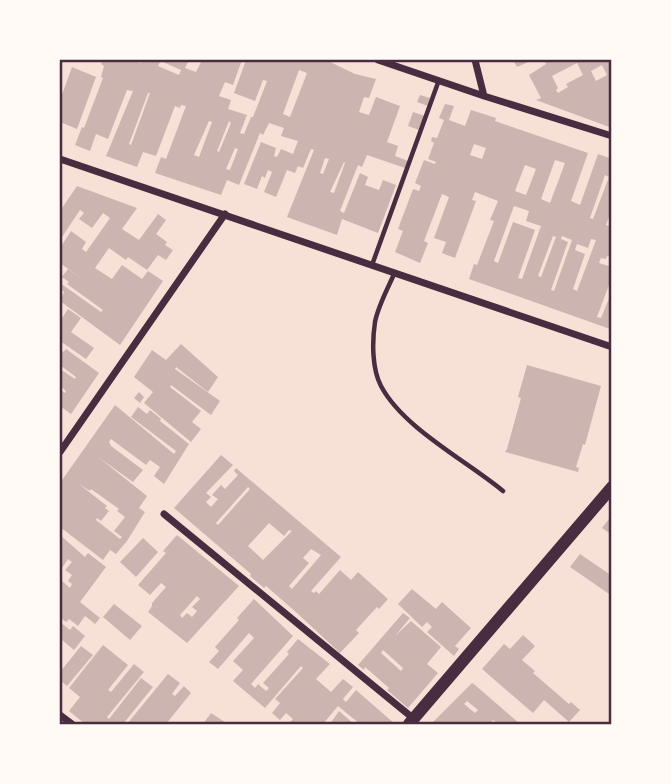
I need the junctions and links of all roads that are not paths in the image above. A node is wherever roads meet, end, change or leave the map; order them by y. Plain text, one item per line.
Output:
1 (378, 60) edge
2 (475, 60) edge
3 (440, 79) junction
4 (484, 96) junction
5 (611, 136) edge
6 (60, 159) edge
7 (225, 214) junction
8 (372, 265) junction
9 (395, 272) junction
10 (611, 347) edge
11 (60, 452) edge
12 (611, 487) edge
13 (503, 491) dead end
14 (164, 514) dead end
15 (60, 715) edge
16 (412, 722) edge
17 (72, 724) edge

1 - 3 street
2 - 4 street
3 - 4 street
3 - 8 lane
4 - 5 street
6 - 7 street
7 - 8 street
7 - 11 street
8 - 9 street
9 - 10 street
9 - 13 lane
12 - 16 street
14 - 16 street
15 - 17 street

